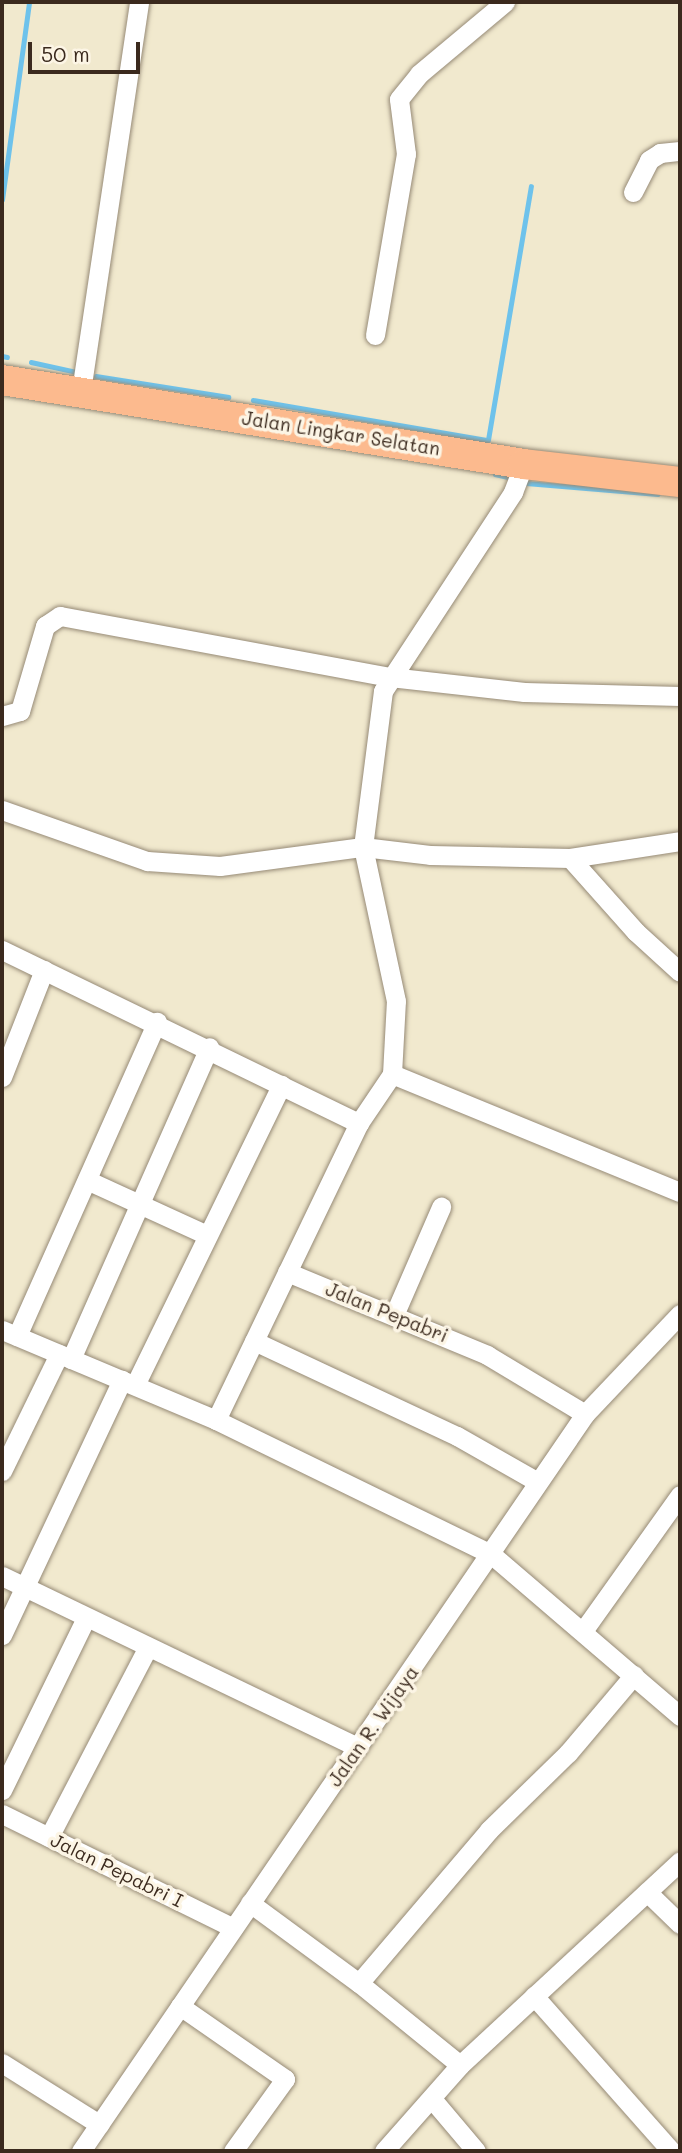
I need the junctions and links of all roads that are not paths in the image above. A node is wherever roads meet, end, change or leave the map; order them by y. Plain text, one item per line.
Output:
1 (139, 2) edge
2 (505, 2) edge
3 (680, 151) edge
4 (633, 192) dead end
5 (375, 335) dead end
6 (2, 380) edge
7 (81, 391) junction
8 (524, 464) junction
9 (680, 482) edge
10 (390, 677) junction
11 (680, 696) edge
12 (2, 716) edge
13 (2, 810) edge
14 (680, 841) edge
15 (363, 847) junction
16 (569, 858) junction
17 (2, 950) edge
18 (44, 970) junction
19 (680, 972) edge
20 (158, 1023) junction
21 (209, 1048) junction
22 (392, 1074) junction
23 (2, 1077) edge
24 (281, 1085) junction
25 (359, 1123) junction
26 (87, 1180) junction
27 (680, 1192) edge
28 (138, 1204) junction
29 (441, 1207) dead end
30 (205, 1234) junction
31 (287, 1272) junction
32 (395, 1313) junction
33 (676, 1325) edge
34 (10, 1333) edge
35 (254, 1341) junction
36 (65, 1356) junction
37 (129, 1382) junction
38 (585, 1414) junction
39 (216, 1420) junction
40 (2, 1471) edge
41 (538, 1482) junction
42 (680, 1495) edge
43 (491, 1553) junction
44 (2, 1576) edge
45 (26, 1587) junction
46 (86, 1618) junction
47 (583, 1631) junction
48 (2, 1635) edge
49 (148, 1647) junction
50 (634, 1675) junction
51 (680, 1716) edge
52 (358, 1747) junction
53 (2, 1790) edge
54 (2, 1814) edge
55 (49, 1837) junction
56 (680, 1861) edge
57 (647, 1892) junction
58 (250, 1903) junction
59 (680, 1924) edge
60 (232, 1927) junction
61 (359, 1983) junction
62 (534, 1996) junction
63 (180, 2006) junction
64 (2, 2063) edge
65 (460, 2066) junction
66 (432, 2099) junction
67 (99, 2124) junction
68 (81, 2151) edge
69 (233, 2151) edge
70 (384, 2151) edge
71 (476, 2151) edge
72 (671, 2151) edge

1 - 7 street
2 - 5 street
3 - 4 street
6 - 7 highway, Jalan Lingkar Selatan
7 - 8 highway, Jalan Lingkar Selatan
8 - 9 highway, Jalan Lingkar Selatan
8 - 10 street
10 - 11 street
10 - 12 street
10 - 15 street
13 - 15 street
14 - 16 street
15 - 16 street
15 - 22 street
16 - 19 street
17 - 18 street
18 - 20 street
18 - 23 street
20 - 21 street
20 - 26 street
21 - 24 street
21 - 28 street
22 - 25 street
22 - 27 street
24 - 25 street
24 - 30 street
25 - 31 street
26 - 28 street
26 - 34 street
28 - 30 street
28 - 36 street
29 - 32 street
30 - 37 street
31 - 32 street, Jalan Pepabri
31 - 35 street
32 - 38 street, Jalan Pepabri
33 - 38 street, Jalan R. Wijaya
34 - 36 street
35 - 39 street
35 - 41 street
36 - 37 street
36 - 40 street
37 - 39 street
37 - 45 street
38 - 41 street, Jalan R. Wijaya
39 - 43 street
41 - 43 street, Jalan R. Wijaya
42 - 47 street
43 - 47 street
43 - 52 street, Jalan R. Wijaya
44 - 45 street
45 - 46 street
45 - 48 street
46 - 49 street
46 - 53 street
47 - 50 street
49 - 52 street
49 - 55 street
50 - 51 street
50 - 61 street
52 - 58 street, Jalan R. Wijaya
54 - 55 street, Jalan Pepabri I
55 - 60 street, Jalan Pepabri I
56 - 57 street
57 - 59 street
57 - 62 street
58 - 60 street, Jalan R. Wijaya
58 - 61 street
60 - 63 street, Jalan R. Wijaya
61 - 65 street
62 - 65 street
62 - 72 street
63 - 67 street, Jalan R. Wijaya
63 - 69 street
64 - 67 street
65 - 66 street
66 - 70 street
66 - 71 street
67 - 68 street, Jalan R. Wijaya

